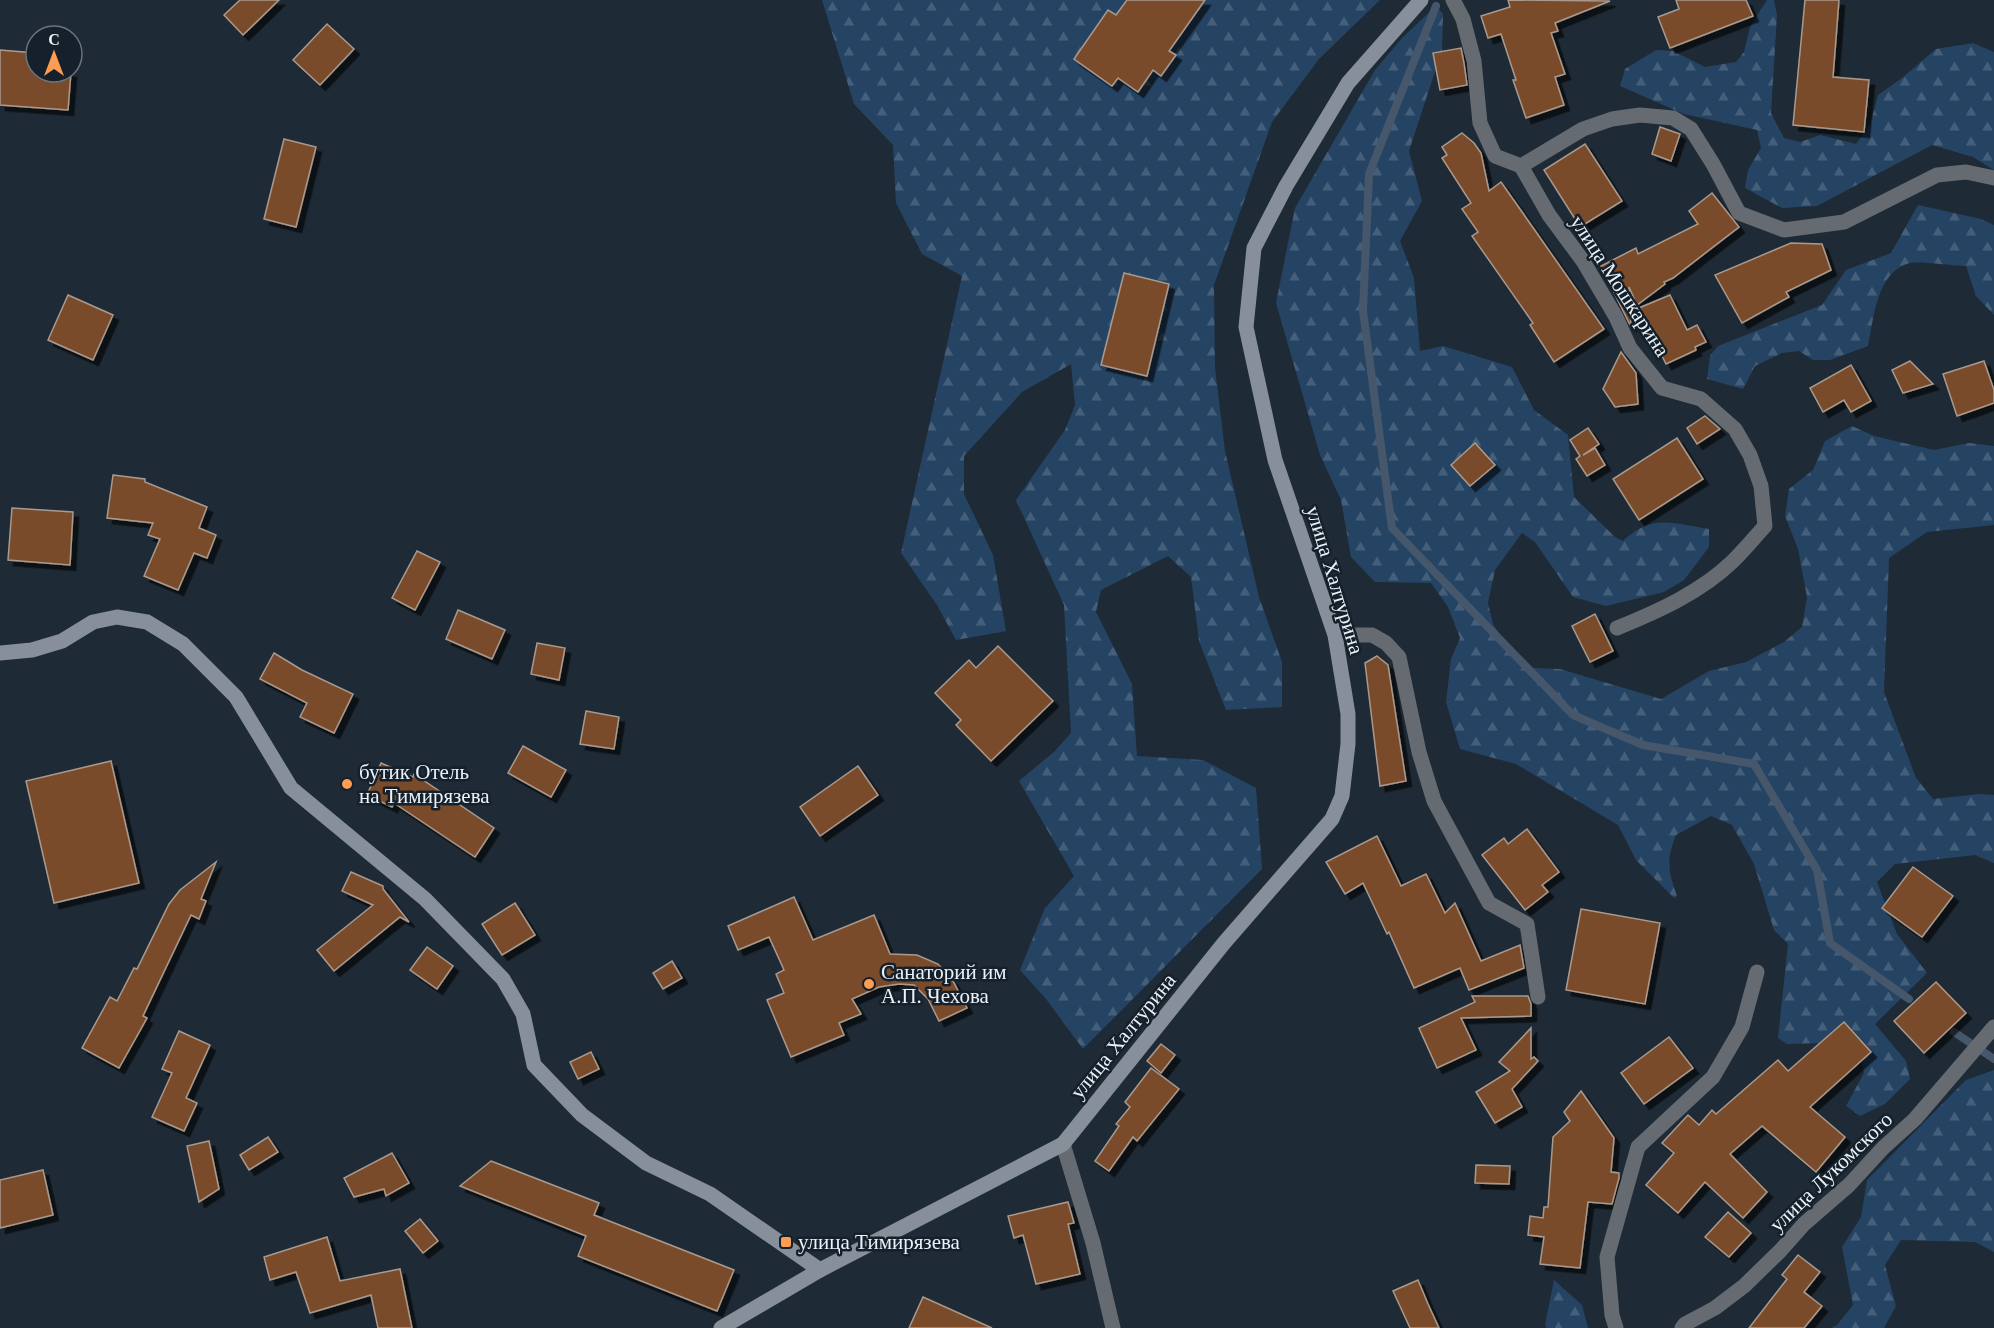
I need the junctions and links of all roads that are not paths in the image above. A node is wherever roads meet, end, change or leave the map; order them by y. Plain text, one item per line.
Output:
1 (1421, 0) edge
2 (1454, 0) edge
3 (1521, 166) junction
4 (1994, 178) edge
5 (1617, 628) dead end
6 (1335, 635) junction
7 (0, 653) edge
8 (1757, 972) dead end
9 (1538, 997) dead end
10 (1990, 1031) edge
11 (1064, 1144) junction
12 (820, 1270) junction
13 (721, 1328) edge
14 (1113, 1328) edge
15 (1616, 1328) edge
16 (1682, 1328) edge

1 - 6 street, улица Халтурина
2 - 3 street
3 - 4 street
3 - 5 street, улица Мошкарина
6 - 9 street
6 - 11 street, улица Халтурина
7 - 12 street
8 - 15 street
10 - 16 street, улица Лукомского
11 - 12 street, улица Халтурина
11 - 14 street
12 - 13 street, улица Халтурина

